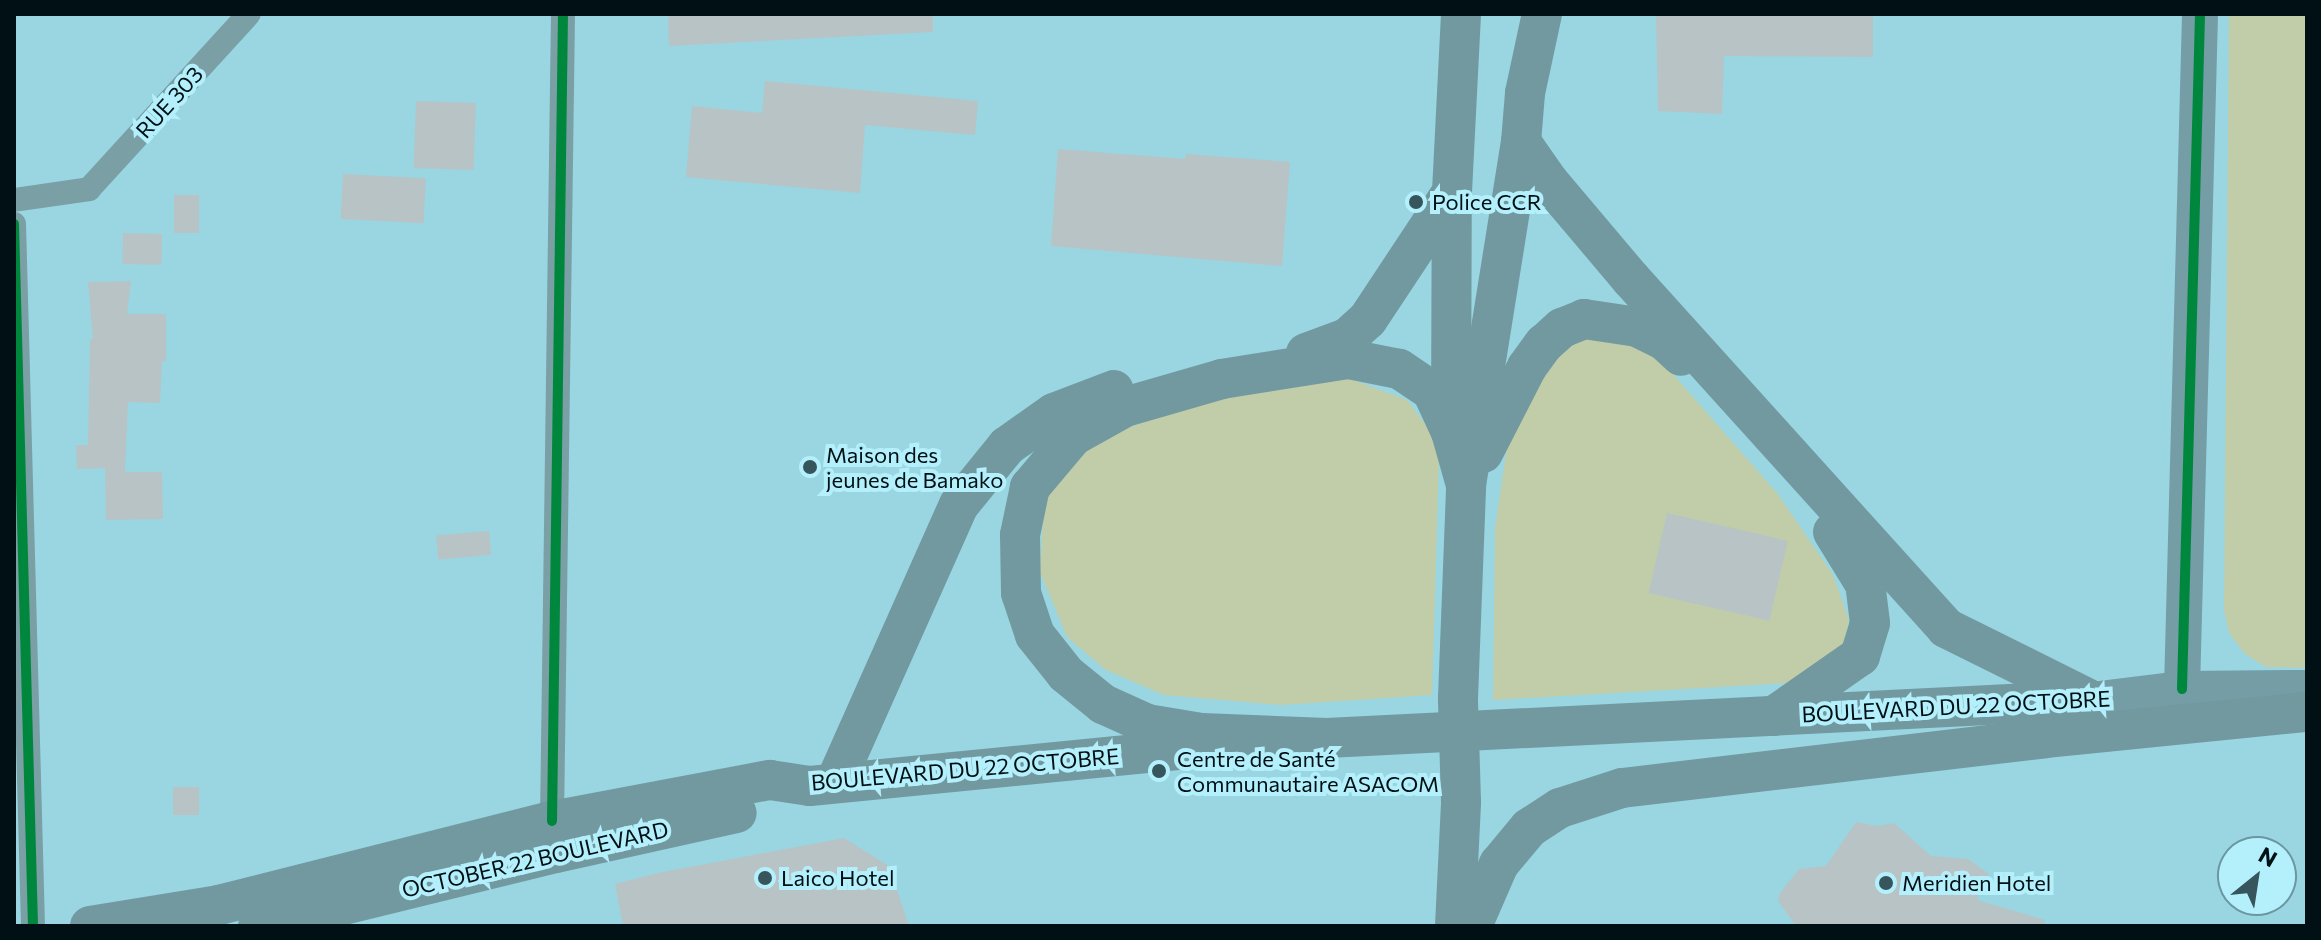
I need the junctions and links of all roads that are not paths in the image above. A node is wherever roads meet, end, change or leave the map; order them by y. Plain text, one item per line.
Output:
1 (249, 14) edge
2 (563, 14) edge
3 (1461, 14) edge
4 (1542, 14) edge
5 (2200, 14) edge
6 (1521, 142) junction
7 (1452, 192) junction
8 (14, 200) edge
9 (14, 224) edge
10 (1451, 432) junction
11 (1466, 485) junction
12 (2307, 688) edge
13 (2182, 689) junction
14 (2091, 700) junction
15 (2307, 712) edge
16 (1773, 716) junction
17 (1327, 738) junction
18 (822, 785) junction
19 (552, 821) junction
20 (33, 926) edge
21 (90, 926) edge
22 (258, 926) edge
23 (1455, 926) edge
24 (1472, 926) edge

1 - 8 street, RUE 303
2 - 19 street
3 - 7 main road
4 - 6 main road
5 - 13 street
6 - 11 main road
6 - 14 main road
7 - 10 main road
7 - 18 main road
9 - 20 street
10 - 11 main road
10 - 17 main road
11 - 16 main road
11 - 23 main road
12 - 13 street, BOULEVARD DU 22 OCTOBRE
13 - 14 street, BOULEVARD DU 22 OCTOBRE
14 - 16 main road, BOULEVARD DU 22 OCTOBRE
15 - 24 main road
16 - 17 main road, BOULEVARD DU 22 OCTOBRE
17 - 18 main road, BOULEVARD DU 22 OCTOBRE
18 - 19 main road, BOULEVARD DU 22 OCTOBRE
18 - 22 main road, OCTOBER 22 BOULEVARD
19 - 21 main road, BOULEVARD DU 22 OCTOBRE

